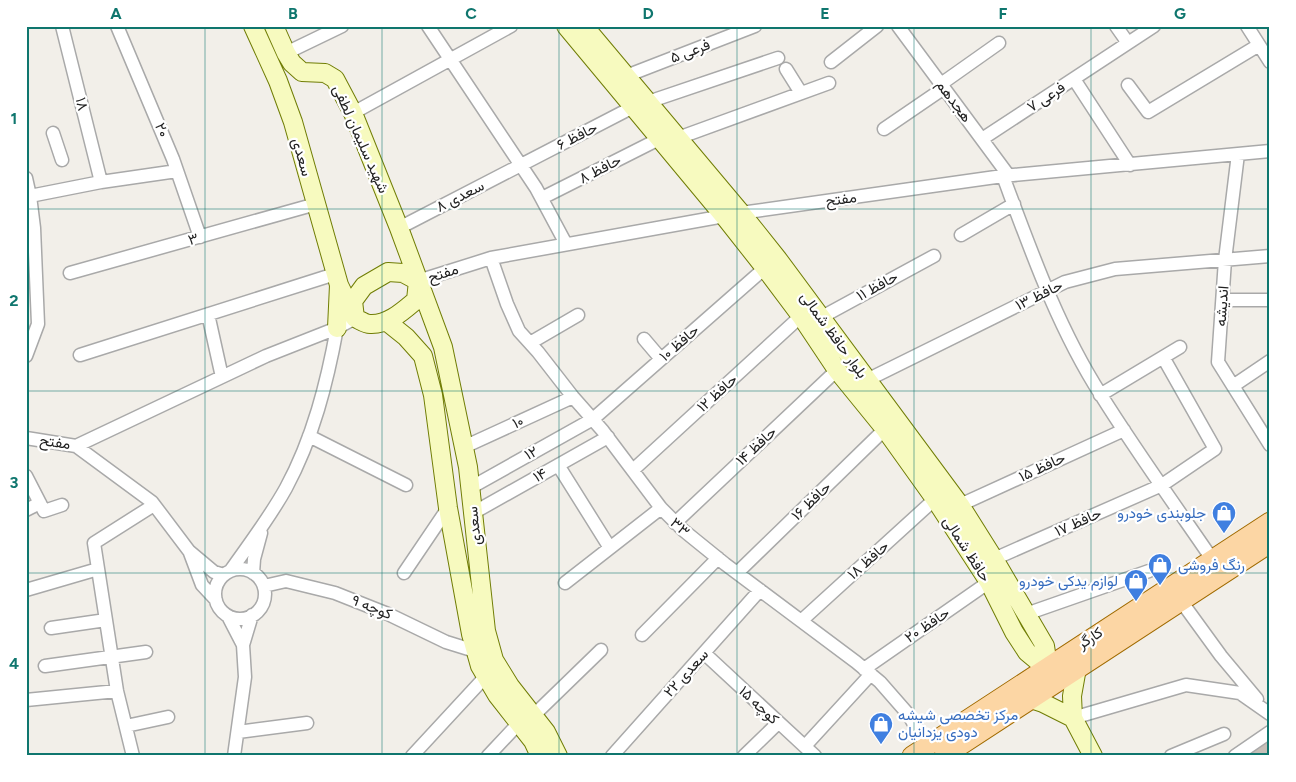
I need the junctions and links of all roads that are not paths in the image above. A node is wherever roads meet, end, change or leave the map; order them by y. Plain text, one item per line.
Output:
1 (62, 26) edge
2 (117, 26) edge
3 (253, 26) edge
4 (274, 26) edge
5 (342, 26) edge
6 (428, 26) edge
7 (511, 26) edge
8 (566, 26) edge
9 (755, 26) edge
10 (877, 26) edge
11 (898, 26) edge
12 (1116, 26) edge
13 (1154, 26) edge
14 (1247, 26) edge
15 (590, 28) edge
16 (999, 43) dead end
17 (1128, 43) junction
18 (1259, 45) junction
19 (286, 53) junction
20 (778, 58) dead end
21 (450, 59) junction
22 (831, 62) dead end
23 (1270, 62) edge
24 (786, 69) dead end
25 (626, 76) junction
26 (1074, 79) junction
27 (829, 83) dead end
28 (1128, 85) dead end
29 (942, 86) junction
30 (801, 93) junction
31 (641, 105) junction
32 (353, 113) junction
33 (884, 129) dead end
34 (53, 133) dead end
35 (678, 138) junction
36 (659, 139) junction
37 (982, 139) junction
38 (1270, 151) edge
39 (1238, 154) junction
40 (62, 160) dead end
41 (1130, 164) junction
42 (521, 165) junction
43 (177, 171) junction
44 (1006, 176) junction
45 (26, 178) edge
46 (101, 182) junction
47 (30, 196) junction
48 (542, 198) junction
49 (316, 204) junction
50 (1014, 204) junction
51 (732, 214) junction
52 (30, 228) edge
53 (399, 228) junction
54 (961, 234) dead end
55 (200, 237) junction
56 (566, 244) junction
57 (934, 256) dead end
58 (1270, 256) edge
59 (490, 258) junction
60 (1225, 260) junction
61 (765, 268) junction
62 (70, 273) dead end
63 (337, 279) junction
64 (418, 282) junction
65 (1047, 290) junction
66 (1223, 300) junction
67 (1270, 300) edge
68 (208, 314) junction
69 (578, 315) dead end
70 (801, 316) junction
71 (355, 318) junction
72 (820, 318) junction
73 (386, 321) junction
74 (336, 328) junction
75 (31, 331) edge
76 (644, 339) dead end
77 (530, 343) junction
78 (443, 346) junction
79 (1180, 346) dead end
80 (80, 355) dead end
81 (26, 356) edge
82 (423, 356) junction
83 (1163, 357) junction
84 (661, 359) junction
85 (1270, 361) edge
86 (837, 370) junction
87 (222, 377) junction
88 (867, 380) junction
89 (1233, 386) junction
90 (1100, 395) junction
91 (573, 397) junction
92 (593, 419) junction
93 (885, 429) junction
94 (1124, 430) junction
95 (310, 436) junction
96 (608, 437) junction
97 (26, 438) edge
98 (1270, 444) edge
99 (76, 446) junction
100 (464, 447) junction
101 (558, 465) junction
102 (633, 470) junction
103 (26, 476) edge
104 (406, 485) dead end
105 (1162, 485) junction
106 (470, 488) junction
107 (935, 499) junction
108 (40, 503) junction
109 (62, 505) dead end
110 (154, 505) junction
111 (960, 505) junction
112 (448, 508) junction
113 (661, 508) junction
114 (26, 510) edge
115 (473, 513) junction
116 (676, 522) junction
117 (1270, 522) edge
118 (262, 525) junction
119 (1270, 543) edge
120 (610, 548) junction
121 (189, 551) junction
122 (718, 558) junction
123 (994, 559) junction
124 (1212, 559) junction
125 (98, 569) junction
126 (1149, 571) dead end
127 (227, 572) junction
128 (254, 572) junction
129 (404, 573) dead end
130 (737, 573) junction
131 (989, 582) junction
132 (566, 583) dead end
133 (264, 586) junction
134 (26, 590) edge
135 (760, 590) junction
136 (216, 600) junction
137 (1181, 601) junction
138 (1026, 614) junction
139 (252, 615) junction
140 (228, 616) junction
141 (106, 620) junction
142 (801, 621) junction
143 (51, 628) dead end
144 (642, 634) dead end
145 (243, 645) junction
146 (601, 650) dead end
147 (475, 651) junction
148 (146, 652) dead end
149 (704, 653) junction
150 (112, 657) junction
151 (45, 666) dead end
152 (1048, 666) junction
153 (1077, 668) junction
154 (867, 672) junction
155 (486, 676) junction
156 (117, 690) junction
157 (1031, 699) junction
158 (26, 700) edge
159 (168, 717) dead end
160 (1073, 718) junction
161 (526, 720) junction
162 (307, 723) dead end
163 (778, 723) junction
164 (126, 726) junction
165 (238, 732) junction
166 (1270, 732) edge
167 (1224, 734) dead end
168 (805, 746) junction
169 (920, 751) edge
170 (947, 755) edge
171 (133, 756) edge
172 (234, 756) edge
173 (412, 756) edge
174 (488, 756) edge
175 (540, 756) edge
176 (558, 756) edge
177 (612, 756) edge
178 (744, 756) edge
179 (815, 756) edge
180 (1093, 756) edge
181 (1171, 756) edge
182 (1234, 756) edge

1 - 46 street, ۱۸
2 - 43 street, ۲۰
3 - 49 street, سعدی
4 - 19 street, شهید سلیمان لطفی
5 - 19 street
6 - 21 street
7 - 21 street
8 - 31 street, بلوار حافظ شمالی
9 - 25 street, فرعی ۵
10 - 22 street
11 - 29 street, هجدهم
12 - 17 street
13 - 17 street, فرعی ۷
14 - 18 street
15 - 25 street, بلوار حافظ شمالی
16 - 29 street
17 - 26 street, فرعی ۷
18 - 23 street
18 - 28 street
19 - 32 street, شهید سلیمان لطفی
20 - 31 street
21 - 32 street
21 - 42 street
24 - 30 street
25 - 31 street, بلوار حافظ شمالی
26 - 37 street, فرعی ۷
26 - 41 street
27 - 30 street
29 - 33 street
29 - 37 street, هجدهم
30 - 35 street
31 - 35 street, بلوار حافظ شمالی
31 - 36 street, بلوار حافظ شمالی
31 - 42 street, حافظ ۶
32 - 53 street, شهید سلیمان لطفی
34 - 40 street
35 - 51 street, بلوار حافظ شمالی
36 - 48 street, حافظ ۸
36 - 51 street, بلوار حافظ شمالی
37 - 44 street, هجدهم
38 - 39 street, مفتح
39 - 41 street, مفتح
39 - 60 street, اندیشه
41 - 44 street, مفتح
42 - 48 street
42 - 53 street, سعدی ۸
43 - 46 street
43 - 55 street, ۲۰
44 - 50 street, هجدهم
44 - 51 street, مفتح
45 - 47 street
46 - 47 street
47 - 52 street
48 - 56 street
49 - 55 street, ۳
49 - 63 street, سعدی
50 - 54 street
50 - 65 street, هجدهم
51 - 56 street, مفتح
51 - 61 street, بلوار حافظ شمالی
51 - 72 street, بلوار حافظ شمالی
52 - 75 street
53 - 64 street, شهید سلیمان لطفی
55 - 62 street, ۳
56 - 59 street, مفتح
57 - 72 street, حافظ ۱۱
58 - 60 street, حافظ ۱۳
59 - 64 street, مفتح
59 - 77 street, ۳۳
60 - 65 street, حافظ ۱۳
60 - 66 street, اندیشه
61 - 70 street, بلوار حافظ شمالی
61 - 84 street, حافظ ۱۰
63 - 68 street
63 - 71 street, سعدی
63 - 74 street
64 - 71 street
64 - 73 street
64 - 78 street, سعدی
65 - 88 street, حافظ ۱۳
65 - 90 street, هجدهم
66 - 67 street
66 - 89 street, اندیشه
68 - 80 street
68 - 87 street
69 - 77 street
70 - 86 street, بلوار حافظ شمالی
70 - 102 street, حافظ ۱۲
71 - 73 street
71 - 74 street, مفتح
72 - 88 street, بلوار حافظ شمالی
73 - 82 street, سعدی
74 - 87 street, مفتح
74 - 95 street
75 - 81 street
76 - 84 street
77 - 91 street, ۳۳
78 - 82 street
78 - 100 street, سعدی
79 - 83 street
82 - 112 street, سعدی
83 - 90 street
83 - 105 street, حافظ ۱۷
84 - 92 street, حافظ ۱۰
85 - 89 street
86 - 93 street, بلوار حافظ شمالی
86 - 116 street, حافظ ۱۴
87 - 99 street, مفتح
88 - 111 street, بلوار حافظ شمالی
89 - 98 street, اندیشه
90 - 94 street, هجدهم
91 - 92 street, ۳۳
91 - 100 street, ۱۰
92 - 96 street, ۳۳
92 - 106 street, ۱۲
93 - 107 street, حافظ شمالی
93 - 130 street, حافظ ۱۶
94 - 105 street, هجدهم
94 - 111 street, حافظ ۱۵
95 - 104 street
95 - 118 street
96 - 101 street, ۱۴
96 - 102 street, ۳۳
97 - 99 street, مفتح
99 - 110 street
100 - 106 street, سعدی
101 - 115 street, ۱۴
101 - 120 street
102 - 113 street, ۳۳
103 - 108 street
105 - 123 street, حافظ ۱۷
105 - 124 street, هجدهم
106 - 115 street, سعدی
107 - 131 street, حافظ شمالی
107 - 142 street, حافظ ۱۸
108 - 109 street
108 - 114 street
110 - 121 street
110 - 125 street
111 - 123 street, بلوار حافظ شمالی
112 - 129 street
112 - 147 street, سعدی
113 - 116 street, ۳۳
113 - 120 street
115 - 161 street, سعدی
116 - 122 street, ۳۳
117 - 124 main road, کارگر
118 - 127 street
118 - 128 street
119 - 137 main road, کارگر
120 - 132 street
121 - 127 street
121 - 136 street
122 - 130 street, ۳۳
122 - 144 street
123 - 138 street, بلوار حافظ شمالی
124 - 152 main road, کارگر
125 - 134 street
125 - 141 street
126 - 138 street
127 - 128 street
127 - 136 street
128 - 133 street
130 - 135 street, ۳۳
131 - 152 street, حافظ شمالی
131 - 154 street, حافظ ۲۰
133 - 139 street
133 - 147 street, کوچه ۹
135 - 142 street, ۳۳
135 - 149 street, سعدی ۲۲
136 - 140 street
137 - 153 main road, کارگر
137 - 160 street
138 - 152 street, بلوار حافظ شمالی
139 - 140 street
139 - 145 street
140 - 145 street
141 - 143 street
141 - 150 street
142 - 154 street, ۳۳
145 - 165 street
146 - 161 street
147 - 155 street, سعدی
148 - 150 street
149 - 163 street, کوچه ۱۵
149 - 177 street, سعدی ۲۲
150 - 151 street
150 - 156 street
152 - 169 main road, کارگر
153 - 157 main road, کارگر
153 - 160 street
154 - 168 street, حافظ ۲۰
154 - 169 street, ۳۳
155 - 161 street, سعدی
155 - 173 street
156 - 158 street
156 - 164 street
157 - 160 street
157 - 170 main road, کارگر
159 - 164 street
160 - 180 street
161 - 174 street
161 - 175 street, سعدی
161 - 176 street, سعدی
162 - 165 street
163 - 168 street, کوچه ۱۵
163 - 178 street
164 - 171 street
165 - 172 street
166 - 182 street
167 - 181 street
168 - 179 street, کوچه ۱۵

